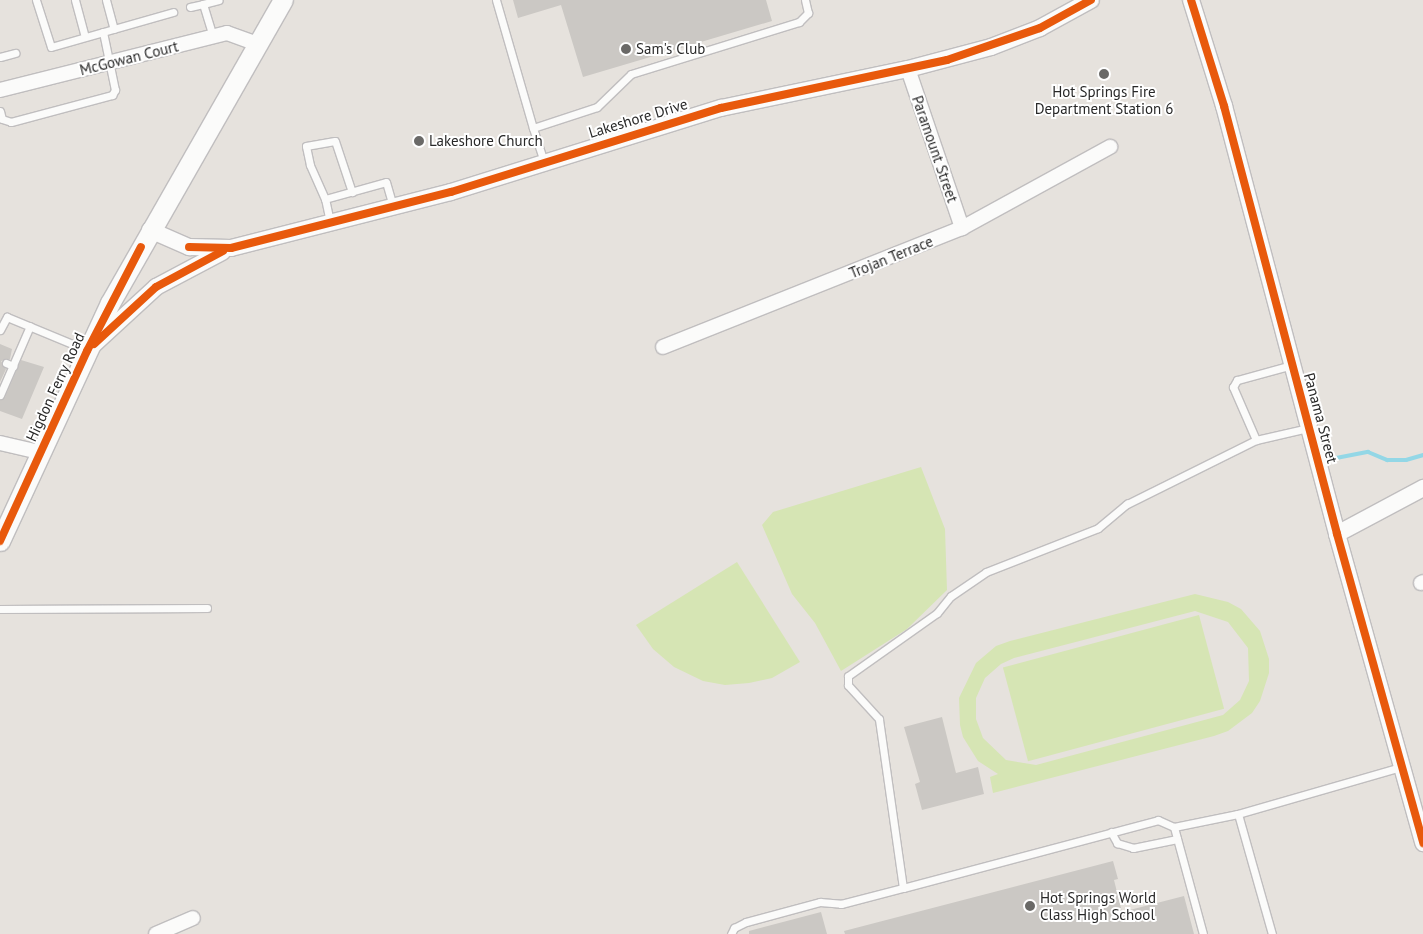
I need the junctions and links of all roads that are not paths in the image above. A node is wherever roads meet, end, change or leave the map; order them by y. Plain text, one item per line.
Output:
1 (36, 0) edge
2 (75, 0) edge
3 (106, 0) edge
4 (218, 0) edge
5 (283, 0) edge
6 (496, 0) edge
7 (805, 0) edge
8 (1091, 0) edge
9 (1191, 0) edge
10 (203, 4) junction
11 (190, 7) dead end
12 (173, 12) dead end
13 (114, 28) junction
14 (103, 32) junction
15 (213, 36) junction
16 (85, 37) junction
17 (257, 44) junction
18 (15, 53) dead end
19 (0, 57) edge
20 (110, 62) junction
21 (908, 69) junction
22 (0, 90) edge
23 (0, 111) edge
24 (533, 128) junction
25 (1110, 147) dead end
26 (544, 162) junction
27 (352, 192) junction
28 (325, 199) junction
29 (393, 207) junction
30 (330, 222) junction
31 (962, 228) junction
32 (150, 230) junction
33 (231, 248) junction
34 (30, 326) junction
35 (0, 330) edge
36 (663, 347) dead end
37 (87, 350) junction
38 (1293, 365) junction
39 (3, 380) edge
40 (0, 395) edge
41 (1309, 428) junction
42 (1256, 440) junction
43 (0, 443) edge
44 (39, 452) junction
45 (1423, 488) edge
46 (1337, 534) junction
47 (0, 541) edge
48 (207, 608) dead end
49 (0, 609) edge
50 (1402, 766) junction
51 (1238, 814) junction
52 (1174, 827) junction
53 (1111, 832) junction
54 (1177, 839) junction
55 (1423, 843) edge
56 (903, 888) junction
57 (194, 918) dead end
58 (156, 934) edge
59 (732, 934) edge
60 (1203, 934) edge
61 (1272, 934) edge

1 - 16 lane
2 - 16 lane
3 - 13 lane
4 - 10 lane
5 - 17 main road, Higdon Ferry Road
6 - 24 lane
7 - 24 lane
8 - 21 street, Lakeshore Drive
9 - 38 street, Panama Street
10 - 11 lane
10 - 15 lane
12 - 13 lane
13 - 14 lane
14 - 16 lane
14 - 20 lane
15 - 17 street, McGowan Court
15 - 20 street, McGowan Court
17 - 32 main road, Higdon Ferry Road
18 - 19 lane
20 - 22 street, McGowan Court
20 - 23 lane
21 - 26 street, Lakeshore Drive
21 - 31 street, Paramount Street
24 - 26 lane
25 - 31 street, Trojan Terrace
26 - 29 street, Lakeshore Drive
27 - 28 lane
27 - 28 lane
27 - 29 lane
28 - 30 lane
29 - 30 street, Lakeshore Drive
30 - 33 street, Lakeshore Drive
31 - 36 street, Trojan Terrace
32 - 33 street, Lakeshore Drive
32 - 37 main road, Higdon Ferry Road
33 - 37 street
34 - 35 lane
34 - 37 lane
34 - 39 lane
37 - 44 main road, Higdon Ferry Road
38 - 41 street, Panama Street
38 - 42 lane
39 - 40 lane
41 - 42 lane
41 - 46 street, Panama Street
42 - 56 lane
43 - 44 street
44 - 47 main road, Higdon Ferry Road
45 - 46 street
46 - 50 street, Panama Street
48 - 49 lane
50 - 51 lane
50 - 55 street, Panama Street
51 - 52 lane
51 - 61 lane
52 - 53 lane
52 - 54 lane
53 - 54 lane
53 - 56 lane
54 - 60 lane
56 - 59 lane
57 - 58 street

